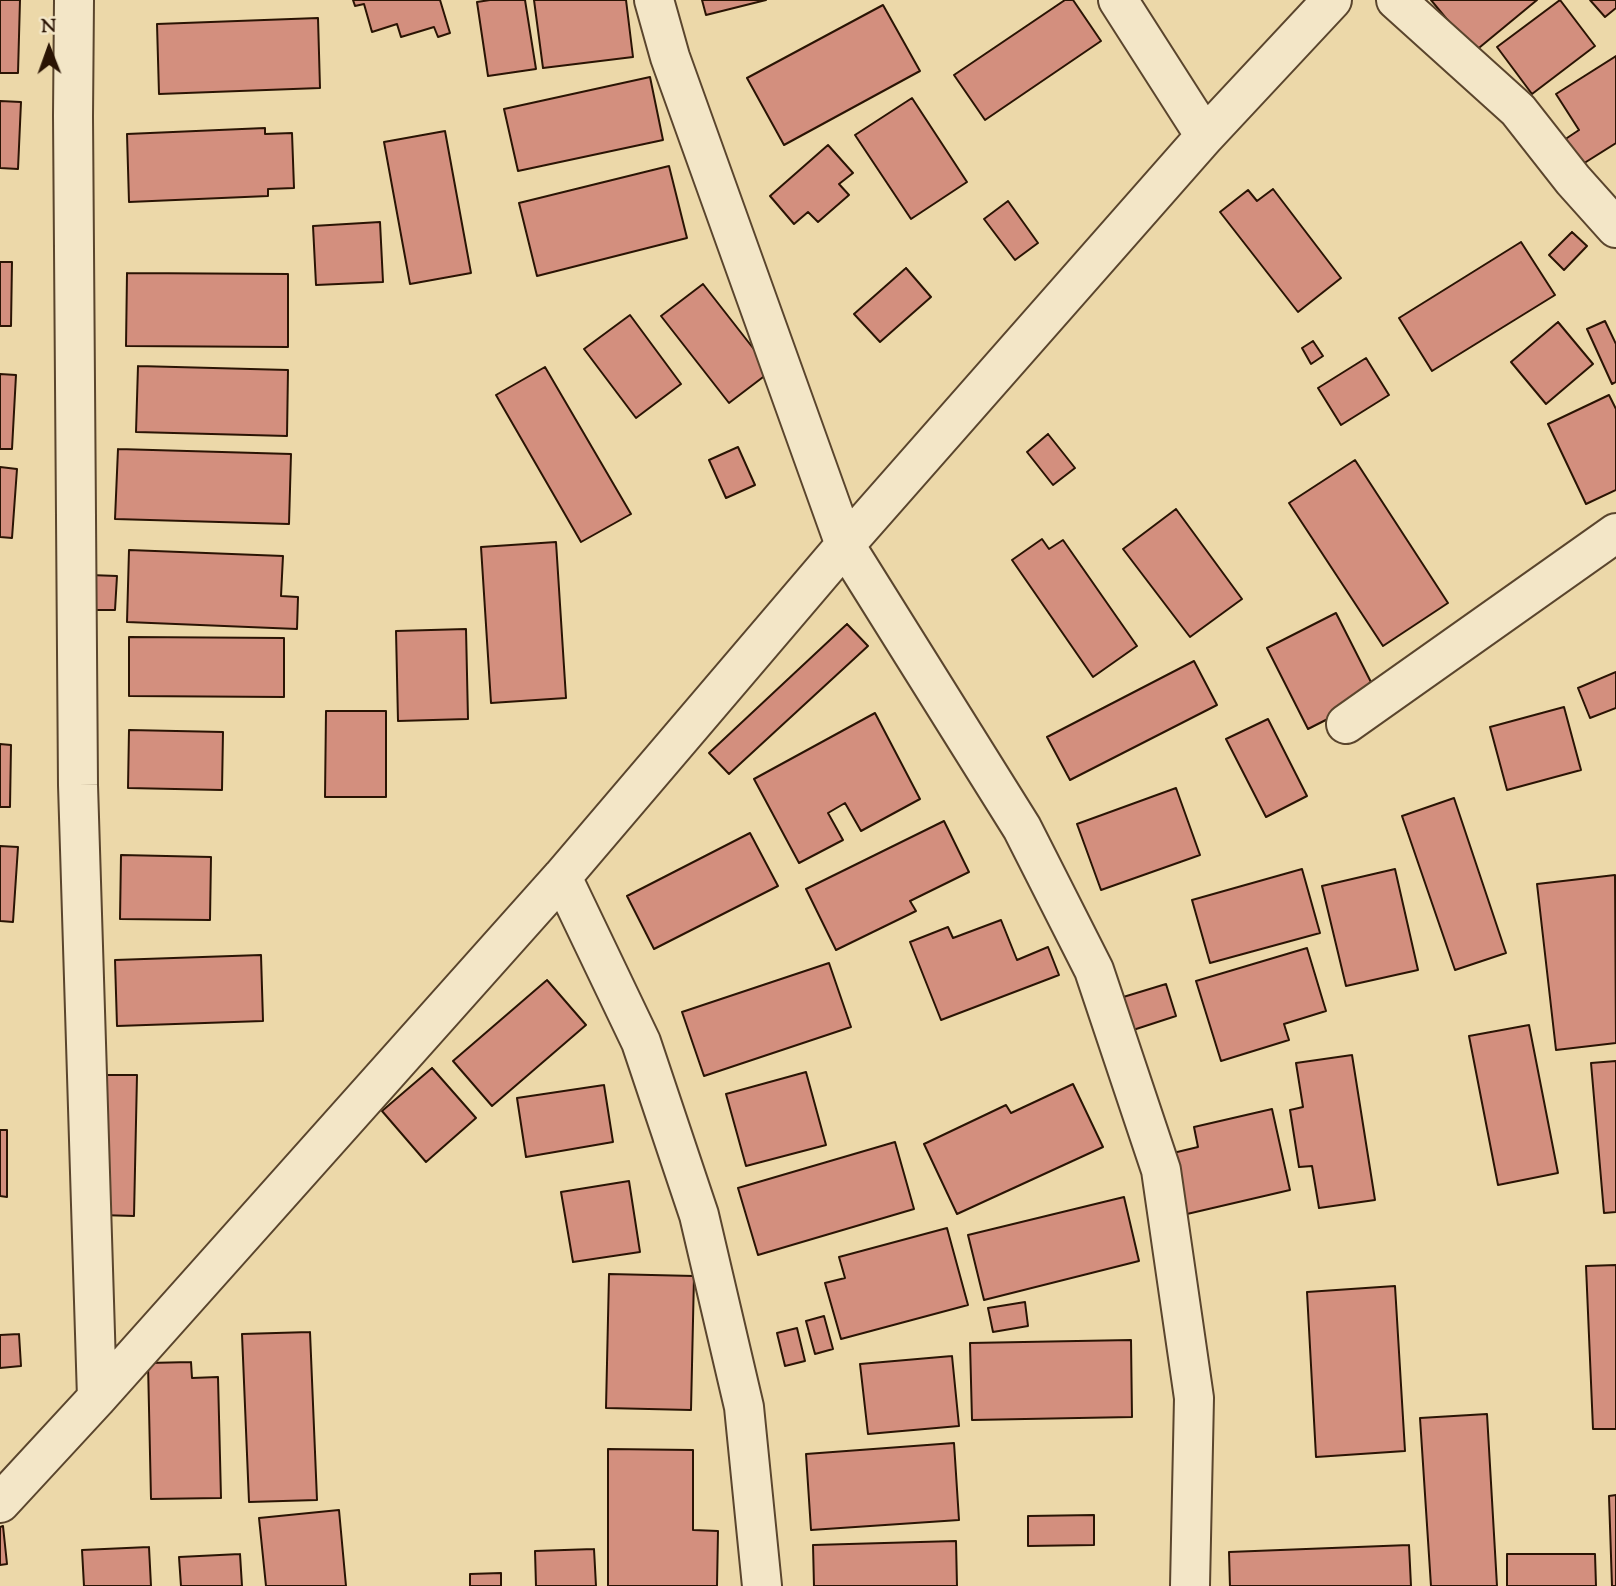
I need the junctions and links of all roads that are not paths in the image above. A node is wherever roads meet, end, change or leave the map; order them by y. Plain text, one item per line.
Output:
1 (74, 0) edge
2 (654, 0) edge
3 (1118, 0) edge
4 (1332, 0) edge
5 (1396, 0) edge
6 (1205, 136) junction
7 (1616, 228) edge
8 (1616, 533) edge
9 (845, 545) junction
10 (1346, 724) dead end
11 (562, 877) junction
12 (97, 1398) junction
13 (0, 1503) edge
14 (762, 1586) edge
15 (1190, 1586) edge

1 - 12 street
2 - 9 street
3 - 6 street
4 - 6 street
5 - 7 street
6 - 9 street
8 - 10 street
9 - 11 street
9 - 15 street
11 - 12 street
11 - 14 street
12 - 13 street

